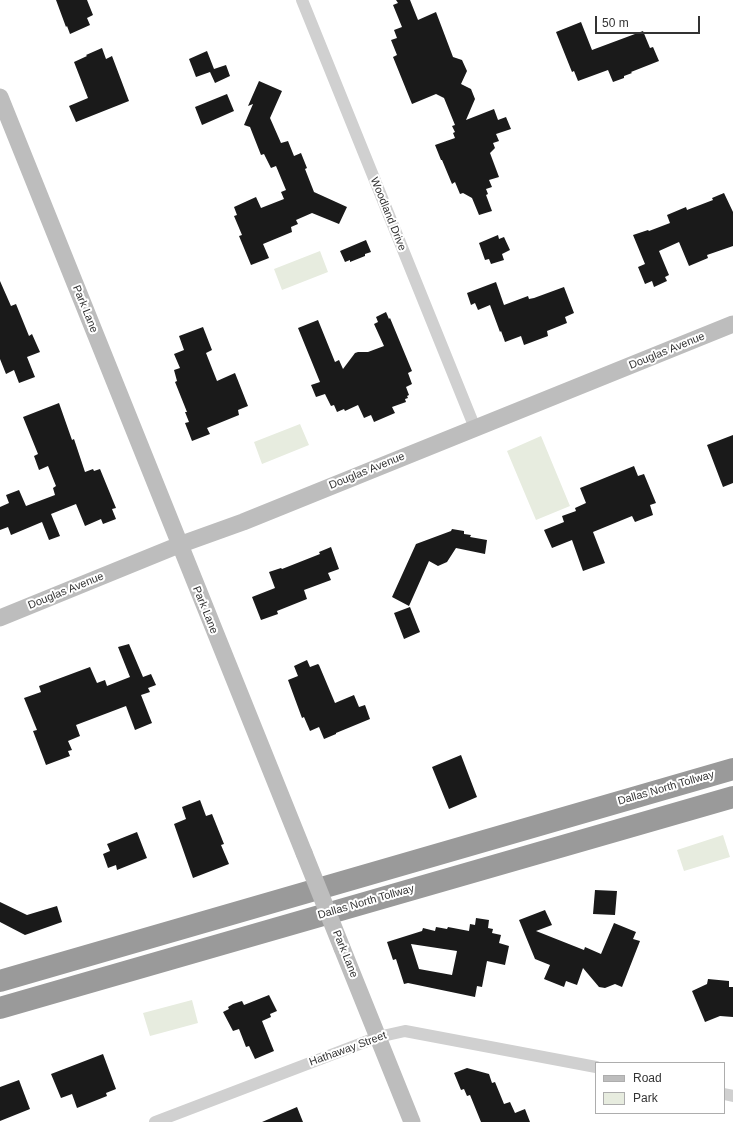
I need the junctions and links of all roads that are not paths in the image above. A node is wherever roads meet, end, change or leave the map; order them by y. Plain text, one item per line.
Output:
1 (302, 0) edge
2 (0, 97) edge
3 (733, 324) edge
4 (475, 428) junction
5 (179, 545) junction
6 (0, 618) edge
7 (733, 769) edge
8 (733, 796) edge
9 (0, 981) edge
10 (0, 1008) edge
11 (378, 1037) junction
12 (595, 1067) edge
13 (155, 1122) edge
14 (412, 1122) edge

1 - 4 street, Woodland Drive
2 - 5 street, Park Lane
3 - 4 street, Douglas Avenue
4 - 5 street, Douglas Avenue
5 - 6 street, Douglas Avenue
5 - 11 street, Park Lane, bridge
7 - 9 highway, Dallas North Tollway
8 - 10 highway, Dallas North Tollway
11 - 12 street, Hathaway Street
11 - 13 street, Hathaway Street
11 - 14 street, Park Lane

